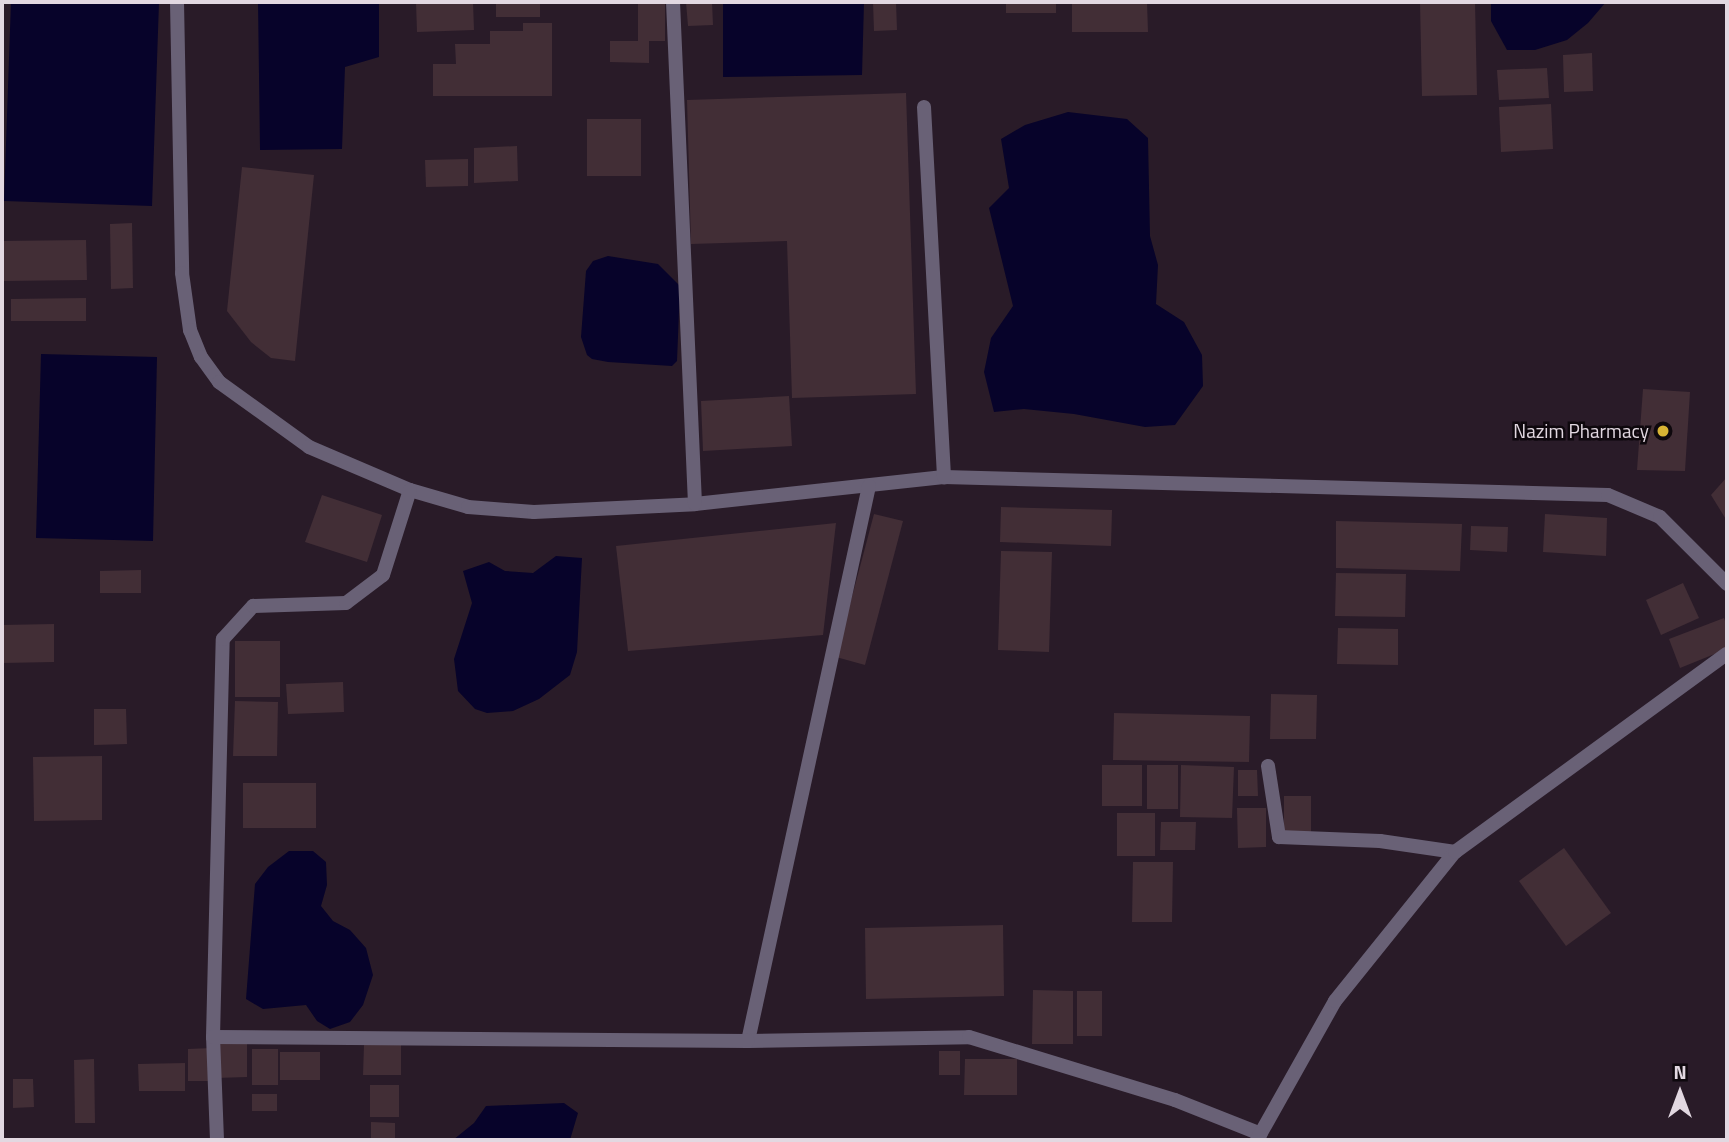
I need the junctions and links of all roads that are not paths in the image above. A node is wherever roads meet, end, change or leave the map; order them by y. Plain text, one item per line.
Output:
1 (177, 2) edge
2 (673, 2) edge
3 (923, 107) dead end
4 (944, 477) junction
5 (869, 486) junction
6 (410, 489) junction
7 (695, 504) junction
8 (1727, 584) edge
9 (1727, 654) edge
10 (1268, 766) dead end
11 (1455, 852) junction
12 (213, 1037) junction
13 (748, 1041) junction
14 (1259, 1137) edge
15 (217, 1140) edge

1 - 6 street
2 - 7 street
3 - 4 street
4 - 5 street
4 - 8 street
5 - 7 street
5 - 13 street
6 - 7 street
6 - 12 street
9 - 11 street
10 - 11 street
11 - 14 street
12 - 13 street
12 - 15 street
13 - 14 street

